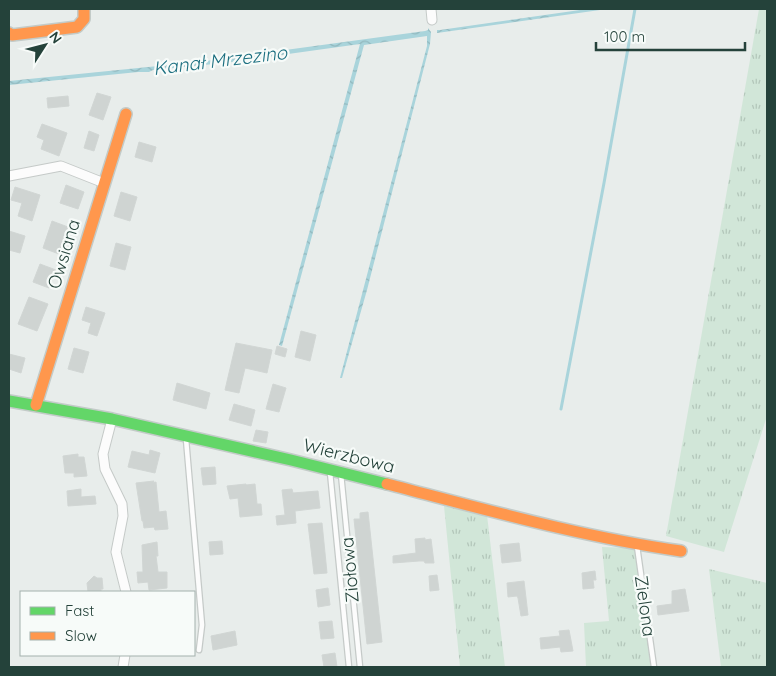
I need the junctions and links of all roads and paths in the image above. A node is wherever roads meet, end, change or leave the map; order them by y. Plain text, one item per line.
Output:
1 (84, 9) edge
2 (431, 9) edge
3 (432, 20) dead end
4 (9, 33) edge
5 (126, 114) dead end
6 (9, 176) edge
7 (104, 182) junction
8 (9, 401) edge
9 (36, 405) junction
10 (112, 419) junction
11 (186, 437) junction
12 (335, 471) junction
13 (637, 544) junction
14 (681, 551) dead end
15 (126, 591) edge
16 (199, 650) dead end
17 (350, 667) edge
18 (360, 667) edge
19 (654, 667) edge

1 - 4 street
2 - 3 street
5 - 7 street, Owsiana
6 - 7 street
7 - 9 street, Owsiana
8 - 9 street, Wierzbowa
9 - 10 street, Wierzbowa
10 - 11 street, Wierzbowa
10 - 15 street
11 - 12 street, Wierzbowa
11 - 16 lane
12 - 13 street, Wierzbowa
12 - 17 lane
12 - 18 lane, Ziołowa
13 - 14 street, Wierzbowa
13 - 19 lane, Zielona

